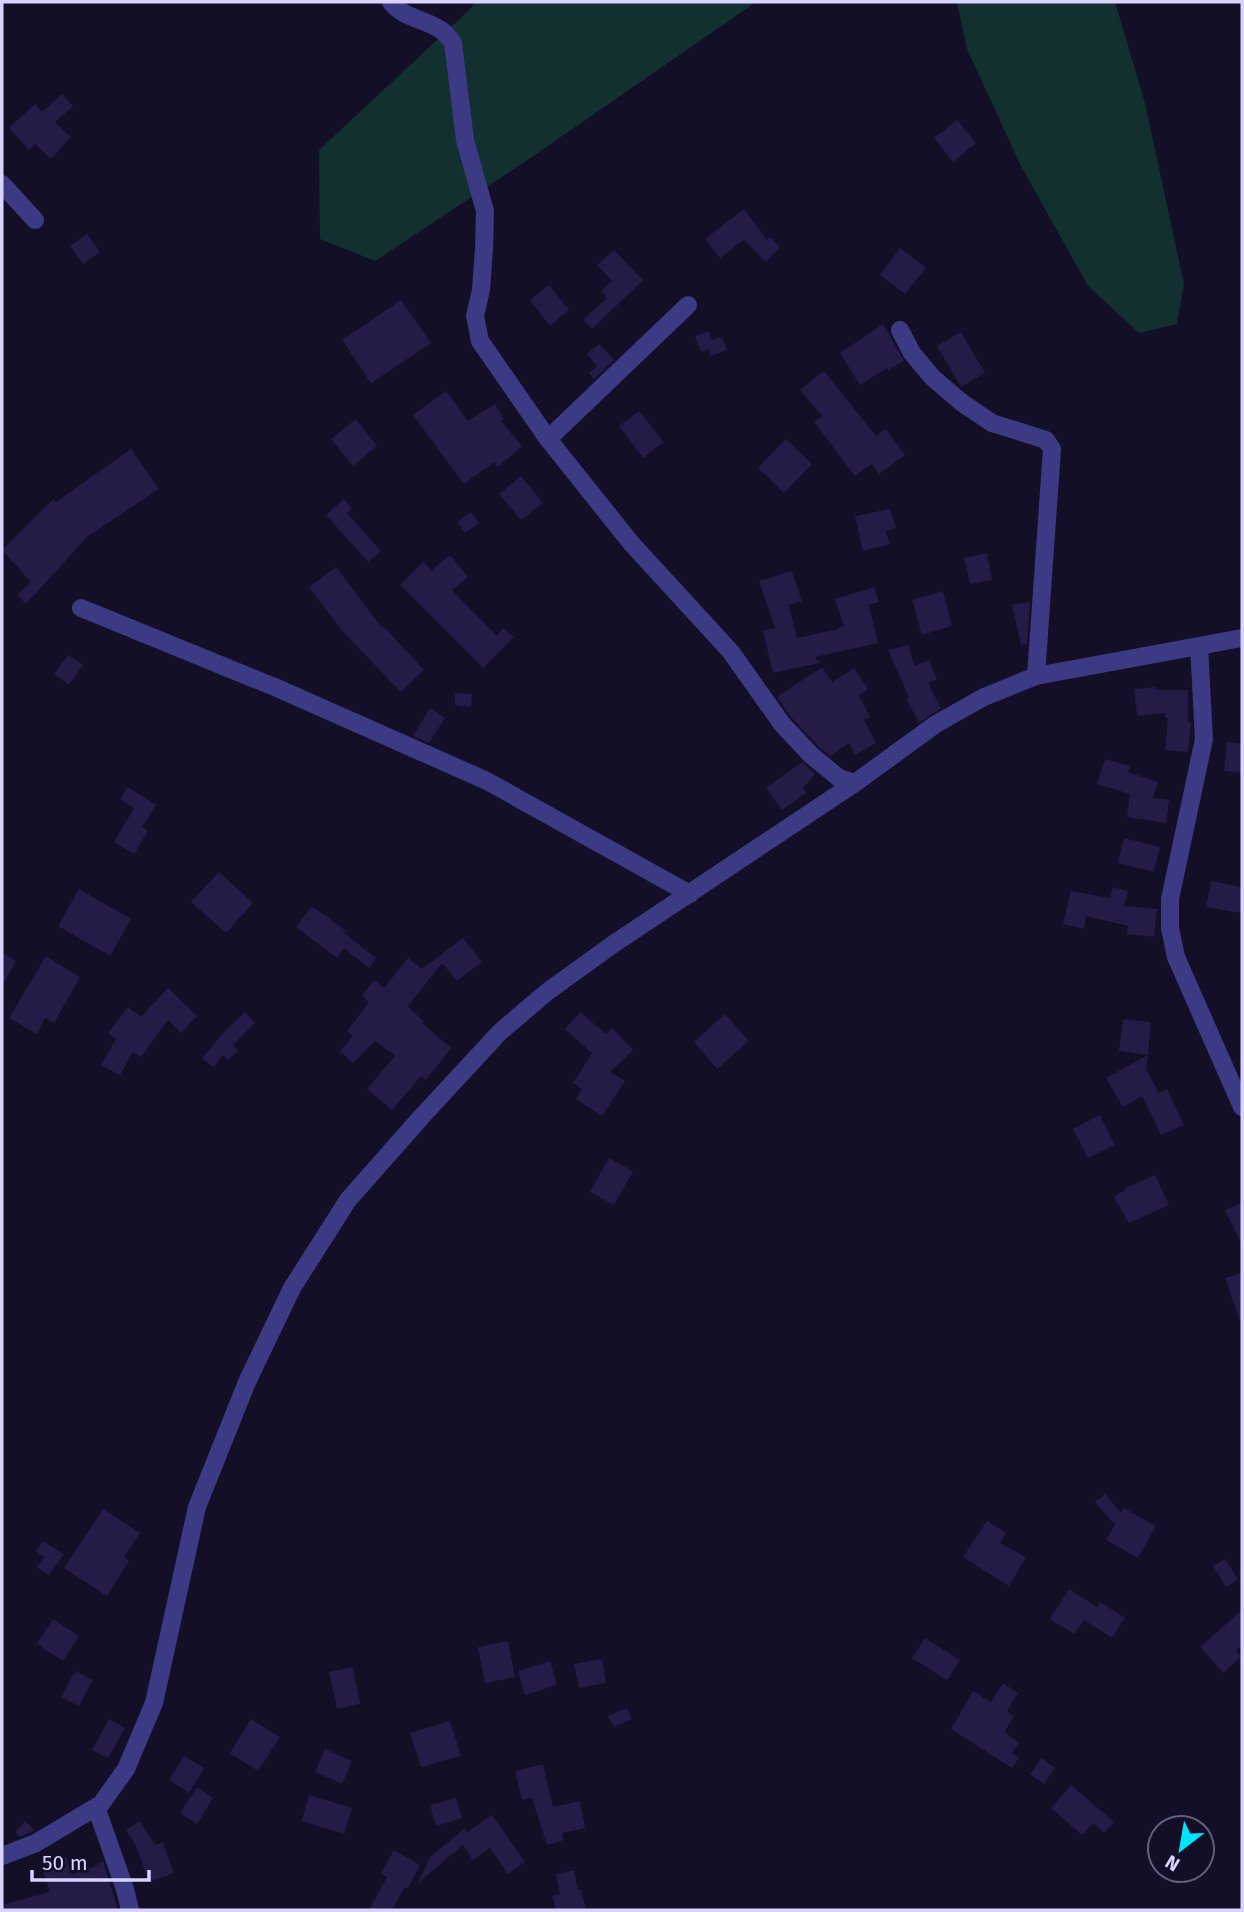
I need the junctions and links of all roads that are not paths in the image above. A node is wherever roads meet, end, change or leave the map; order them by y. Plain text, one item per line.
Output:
1 (391, 2) edge
2 (2, 184) edge
3 (36, 220) dead end
4 (688, 305) dead end
5 (901, 330) dead end
6 (548, 439) junction
7 (81, 608) dead end
8 (1242, 638) edge
9 (1199, 646) junction
10 (1037, 676) junction
11 (855, 783) junction
12 (690, 894) junction
13 (1242, 1107) edge
14 (96, 1807) junction
15 (2, 1856) edge
16 (130, 1910) edge

1 - 6 street
2 - 3 street
4 - 6 street
5 - 10 street
6 - 11 street
7 - 12 street
8 - 9 street
9 - 10 street
9 - 13 street
10 - 11 street
11 - 12 street
12 - 14 street
14 - 15 street
14 - 16 street

